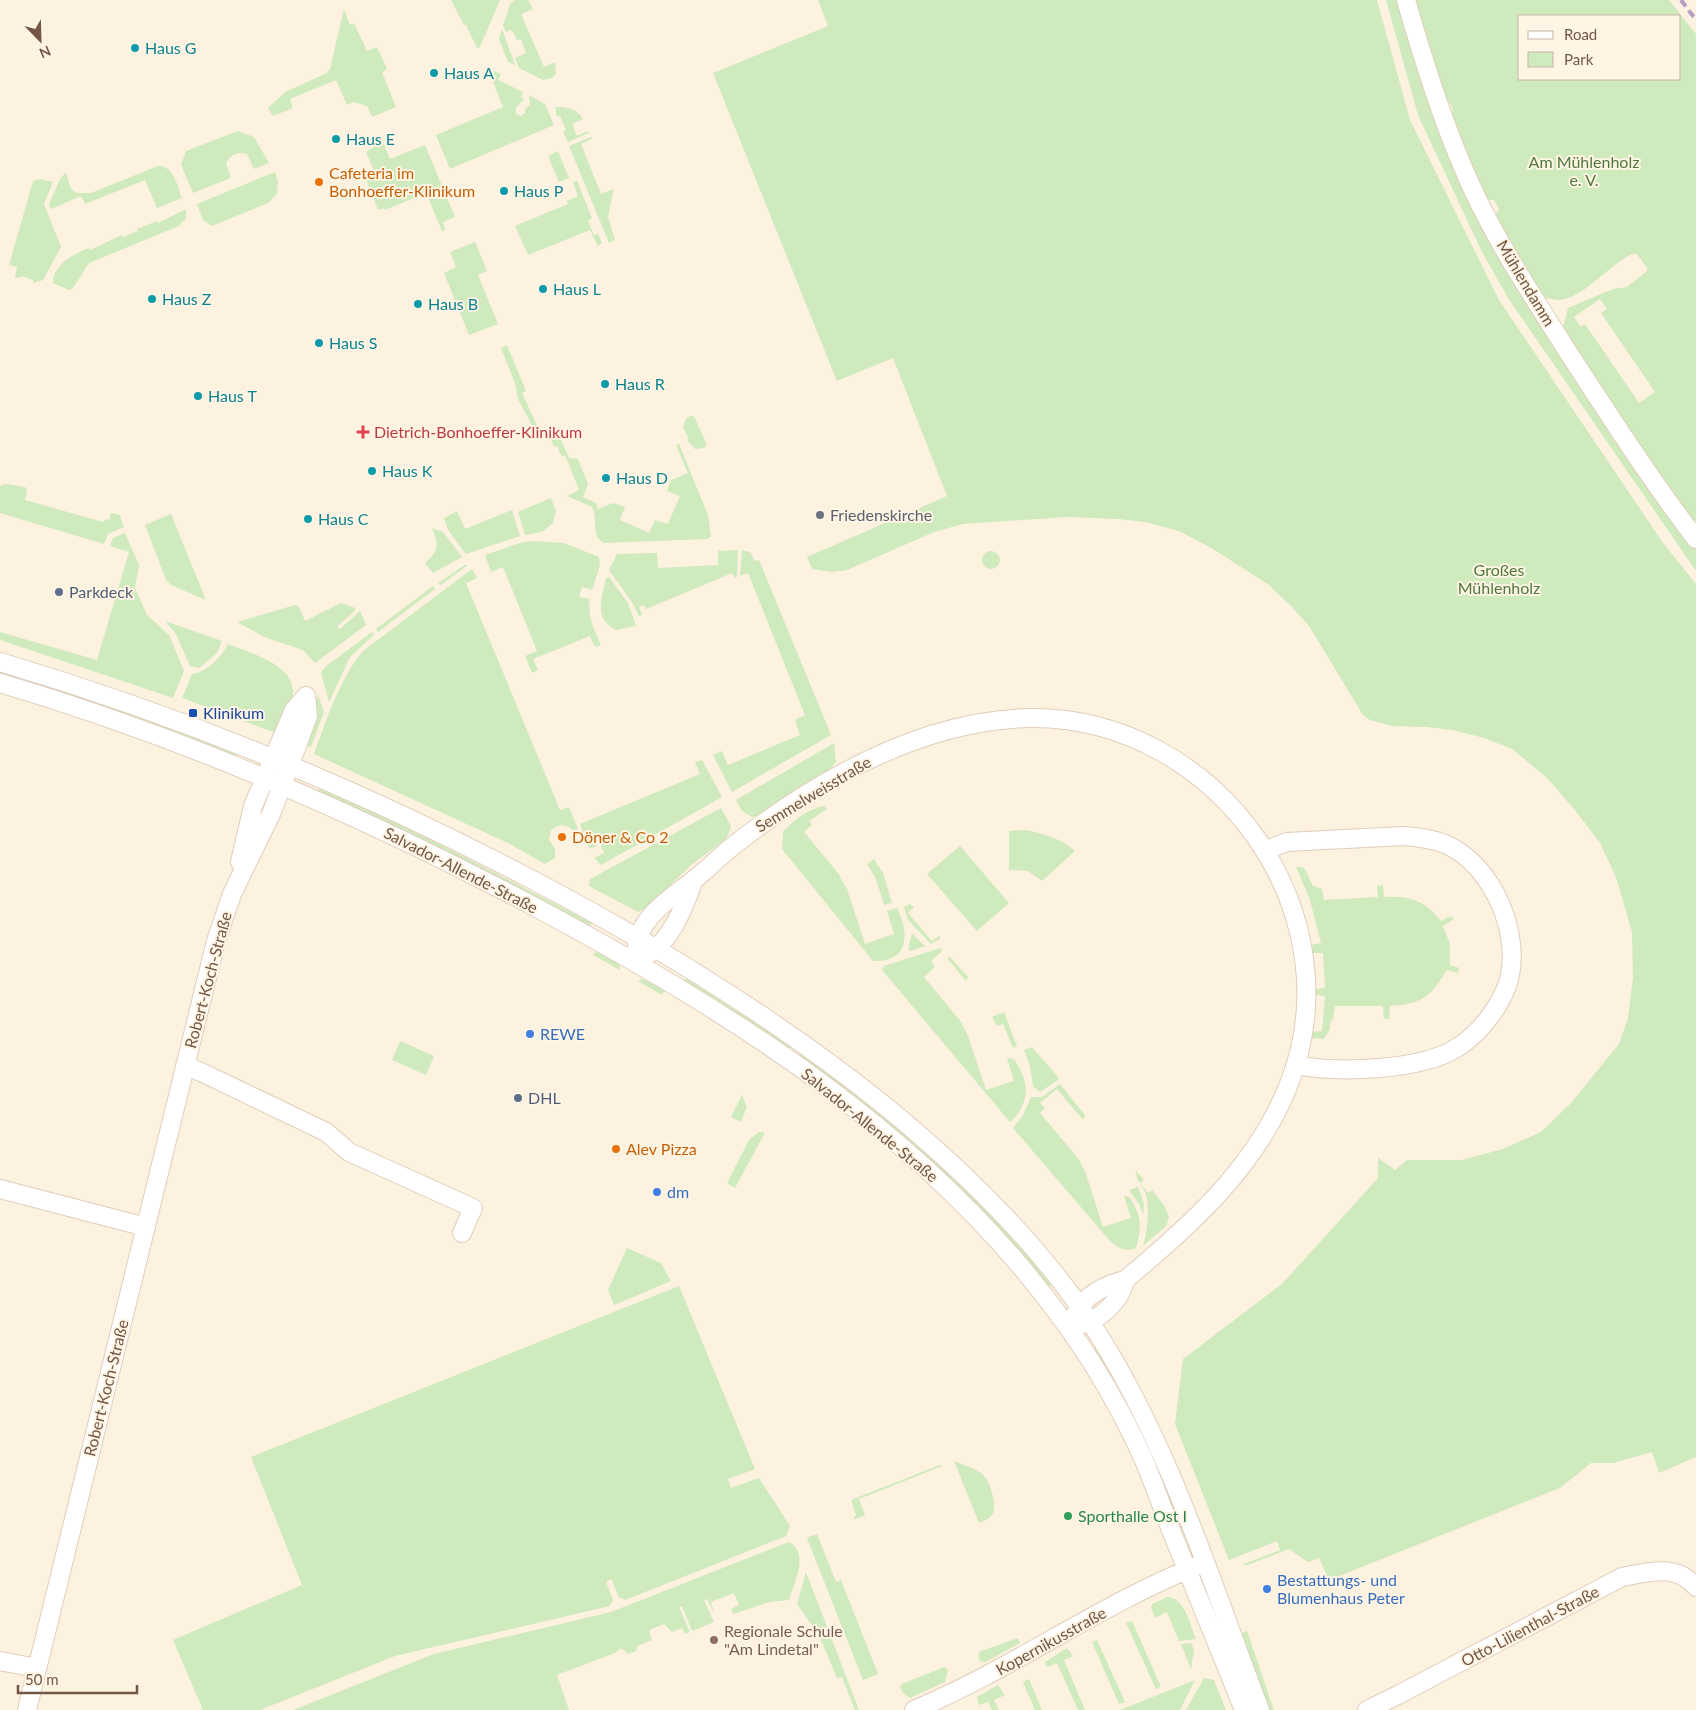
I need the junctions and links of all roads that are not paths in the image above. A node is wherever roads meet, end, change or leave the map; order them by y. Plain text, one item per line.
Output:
1 (1406, 0) edge
2 (1696, 539) edge
3 (0, 662) edge
4 (0, 683) edge
5 (273, 759) junction
6 (289, 766) junction
7 (264, 779) junction
8 (282, 786) junction
9 (1266, 850) junction
10 (694, 879) junction
11 (232, 894) junction
12 (637, 938) junction
13 (657, 949) junction
14 (636, 962) junction
15 (1296, 1065) junction
16 (185, 1066) junction
17 (0, 1188) edge
18 (146, 1227) junction
19 (462, 1233) dead end
20 (1125, 1280) junction
21 (1078, 1306) junction
22 (1090, 1322) junction
23 (1069, 1328) junction
24 (1205, 1562) junction
25 (1187, 1569) junction
26 (1696, 1587) edge
27 (0, 1661) edge
28 (37, 1668) junction
29 (27, 1710) edge
30 (914, 1710) edge
31 (1244, 1710) edge
32 (1260, 1710) edge
33 (1366, 1710) edge

1 - 2 street, Mühlendamm
3 - 5 street, Salvador-Allende-Straße
4 - 7 street, Salvador-Allende-Straße
5 - 6 street, Salvador-Allende-Straße
5 - 6 street
5 - 7 street
6 - 8 street
6 - 12 street, Salvador-Allende-Straße
7 - 8 street, Salvador-Allende-Straße
7 - 11 street, Robert-Koch-Straße
8 - 11 street, Robert-Koch-Straße
8 - 14 street, Salvador-Allende-Straße
9 - 10 street, Semmelweisstraße
9 - 15 street, Semmelweisstraße
9 - 15 street
10 - 12 street, Semmelweisstraße
10 - 13 street, Semmelweisstraße
11 - 16 street, Robert-Koch-Straße
12 - 13 street, Salvador-Allende-Straße
12 - 14 street
13 - 14 street
13 - 21 street, Salvador-Allende-Straße
14 - 23 street, Salvador-Allende-Straße
15 - 20 street, Semmelweisstraße
16 - 18 street, Robert-Koch-Straße
16 - 19 street, Robert-Koch-Straße
17 - 18 street
18 - 28 street, Robert-Koch-Straße
20 - 21 street, Semmelweisstraße
20 - 22 street, Semmelweisstraße
21 - 22 street, Salvador-Allende-Straße
21 - 23 street
22 - 23 street
22 - 24 street, Salvador-Allende-Straße
23 - 25 street, Salvador-Allende-Straße
24 - 25 street
24 - 32 street, Salvador-Allende-Straße
25 - 30 street, Kopernikusstraße
25 - 31 street, Salvador-Allende-Straße
26 - 33 street, Otto-Lilienthal-Straße
27 - 28 street
28 - 29 street, Robert-Koch-Straße

